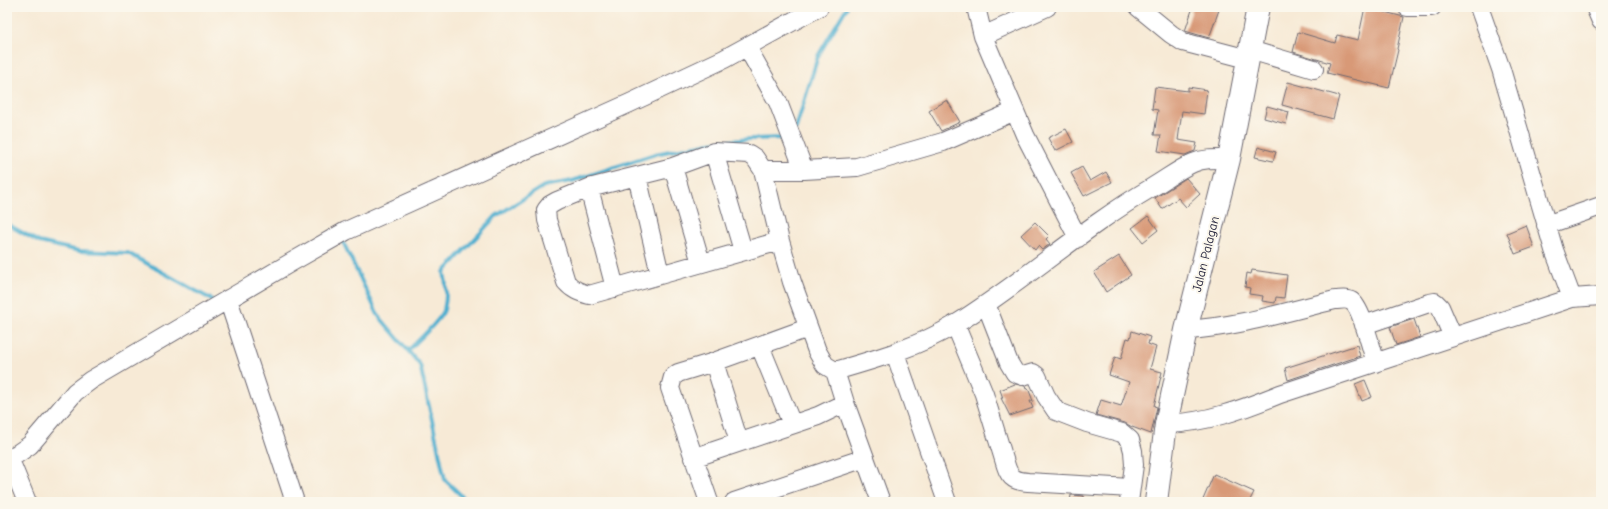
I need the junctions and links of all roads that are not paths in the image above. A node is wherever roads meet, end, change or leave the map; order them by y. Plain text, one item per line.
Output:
1 (819, 7) edge
2 (976, 7) edge
3 (1046, 7) edge
4 (1138, 7) edge
5 (1258, 7) edge
6 (1407, 7) edge
7 (1432, 7) edge
8 (1479, 7) edge
9 (1594, 7) edge
10 (1601, 21) edge
11 (983, 36) junction
12 (747, 46) junction
13 (1249, 54) junction
14 (1314, 69) dead end
15 (1015, 111) junction
16 (714, 152) junction
17 (1229, 159) junction
18 (673, 167) junction
19 (763, 170) junction
20 (804, 170) junction
21 (637, 176) junction
22 (589, 188) junction
23 (1601, 206) edge
24 (1546, 225) junction
25 (1078, 238) junction
26 (780, 241) junction
27 (743, 251) junction
28 (701, 263) junction
29 (660, 274) junction
30 (614, 288) junction
31 (1601, 296) edge
32 (1572, 298) junction
33 (230, 304) junction
34 (986, 304) junction
35 (955, 324) junction
36 (1364, 325) junction
37 (808, 328) junction
38 (1186, 330) junction
39 (1453, 337) junction
40 (760, 346) junction
41 (895, 353) junction
42 (714, 362) junction
43 (1376, 363) junction
44 (835, 371) junction
45 (845, 403) junction
46 (792, 424) junction
47 (1166, 424) junction
48 (739, 442) junction
49 (693, 458) junction
50 (865, 458) junction
51 (8, 461) edge
52 (1130, 495) edge
53 (27, 502) edge
54 (295, 502) edge
55 (709, 502) edge
56 (734, 502) edge
57 (881, 502) edge
58 (947, 502) edge
59 (1156, 502) edge

1 - 12 street
2 - 11 street
3 - 11 street
4 - 13 street
5 - 13 highway, Jalan Palagan
6 - 7 street
8 - 24 street
9 - 10 street
11 - 15 street
12 - 20 street
12 - 33 street
13 - 14 street
13 - 17 highway, Jalan Palagan
15 - 20 street
15 - 25 street
16 - 18 street
16 - 19 street
16 - 27 street
17 - 25 street
17 - 38 highway, Jalan Palagan
18 - 21 street
18 - 28 street
19 - 20 street
19 - 26 street
21 - 22 street
21 - 29 street
22 - 30 street
22 - 30 street
23 - 24 street
24 - 32 street
25 - 34 street
26 - 27 street
26 - 37 street
27 - 28 street
28 - 29 street
29 - 30 street
31 - 32 street
32 - 39 street
33 - 51 street
33 - 54 street
34 - 35 street
34 - 52 street
35 - 41 street
35 - 52 street
36 - 38 street
36 - 39 street
36 - 43 street
37 - 40 street
37 - 44 street
38 - 47 highway, Jalan Palagan
39 - 43 street
40 - 42 street
40 - 46 street
41 - 44 street
41 - 58 street
42 - 48 street
42 - 49 street
43 - 47 street
44 - 45 street
45 - 46 street
45 - 50 street
46 - 48 street
47 - 59 highway, Jalan Palagan
48 - 49 street
49 - 55 street
50 - 56 street
50 - 57 street
51 - 53 street

